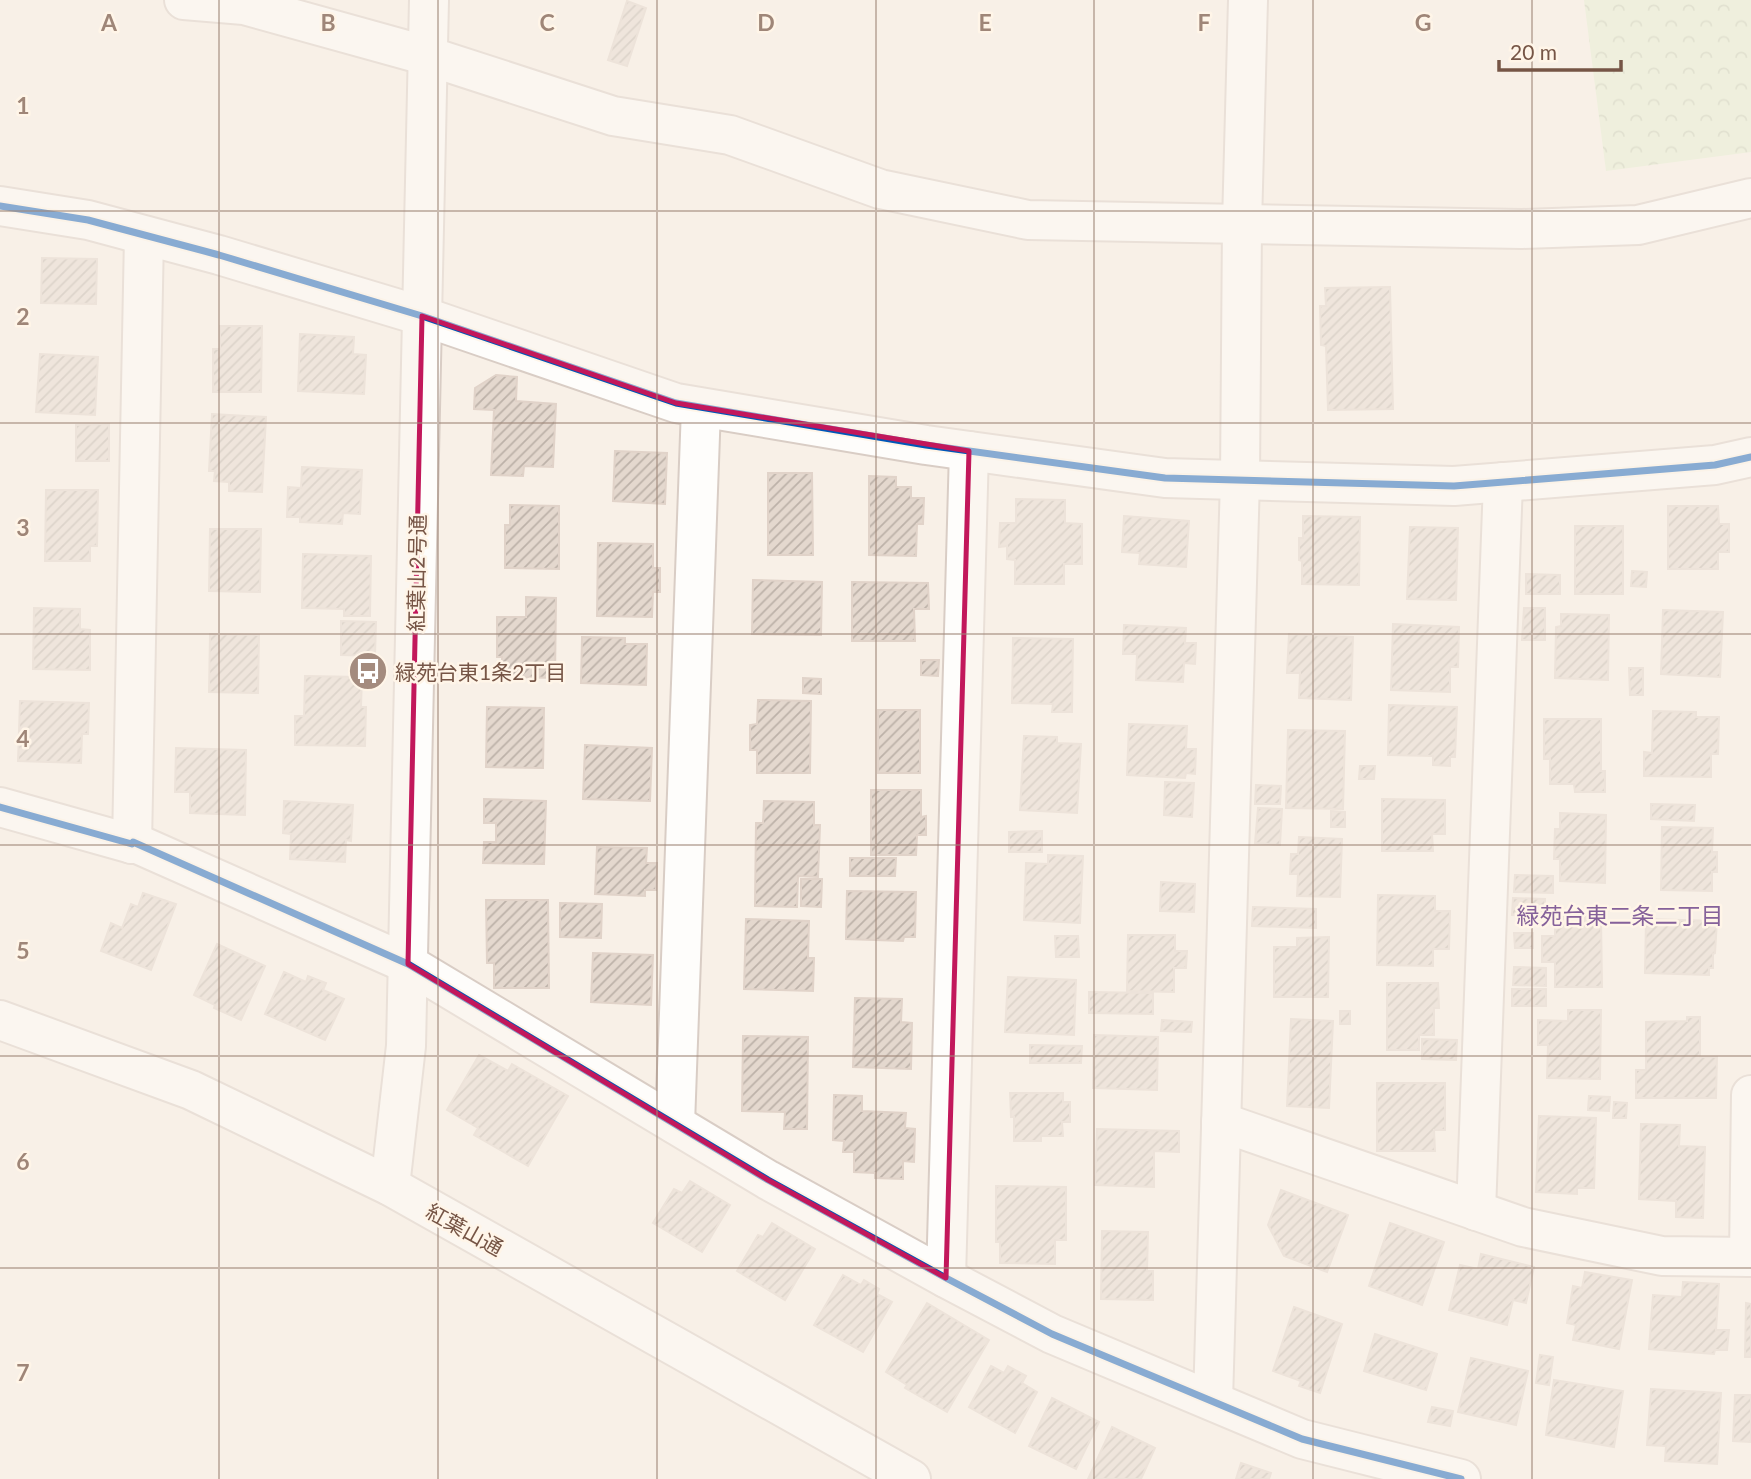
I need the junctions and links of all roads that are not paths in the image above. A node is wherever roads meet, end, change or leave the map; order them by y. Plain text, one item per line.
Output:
1 (184, 0) edge
2 (429, 0) edge
3 (1248, 0) edge
4 (428, 56) junction
5 (1751, 198) edge
6 (0, 206) edge
7 (1242, 224) junction
8 (144, 236) junction
9 (422, 316) junction
10 (701, 408) junction
11 (970, 452) junction
12 (1751, 457) edge
13 (1240, 480) junction
14 (1503, 482) junction
15 (0, 807) edge
16 (132, 844) junction
17 (408, 964) junction
18 (0, 1020) edge
19 (1751, 1095) edge
20 (1221, 1122) junction
21 (675, 1124) junction
22 (390, 1186) junction
23 (1476, 1211) junction
24 (1750, 1256) edge
25 (946, 1278) junction
26 (1213, 1401) junction
27 (911, 1479) edge
28 (1461, 1479) edge

1 - 4 street
2 - 4 street, 紅葉山2号通
3 - 7 street
4 - 7 street
4 - 9 street, 紅葉山2号通
5 - 7 street
6 - 8 street
7 - 13 street
8 - 9 street
8 - 16 street
9 - 10 street
9 - 17 street, 紅葉山2号通
10 - 11 street
10 - 21 street
11 - 13 street
11 - 25 street
12 - 14 street
13 - 14 street
13 - 20 street
14 - 23 street
15 - 16 street
16 - 17 street
17 - 21 street
17 - 22 street, 紅葉山2号通
18 - 22 street, 紅葉山通
19 - 24 street
20 - 23 street
20 - 26 street
21 - 25 street
22 - 27 street, 紅葉山通
23 - 24 street
25 - 26 street
26 - 28 street

